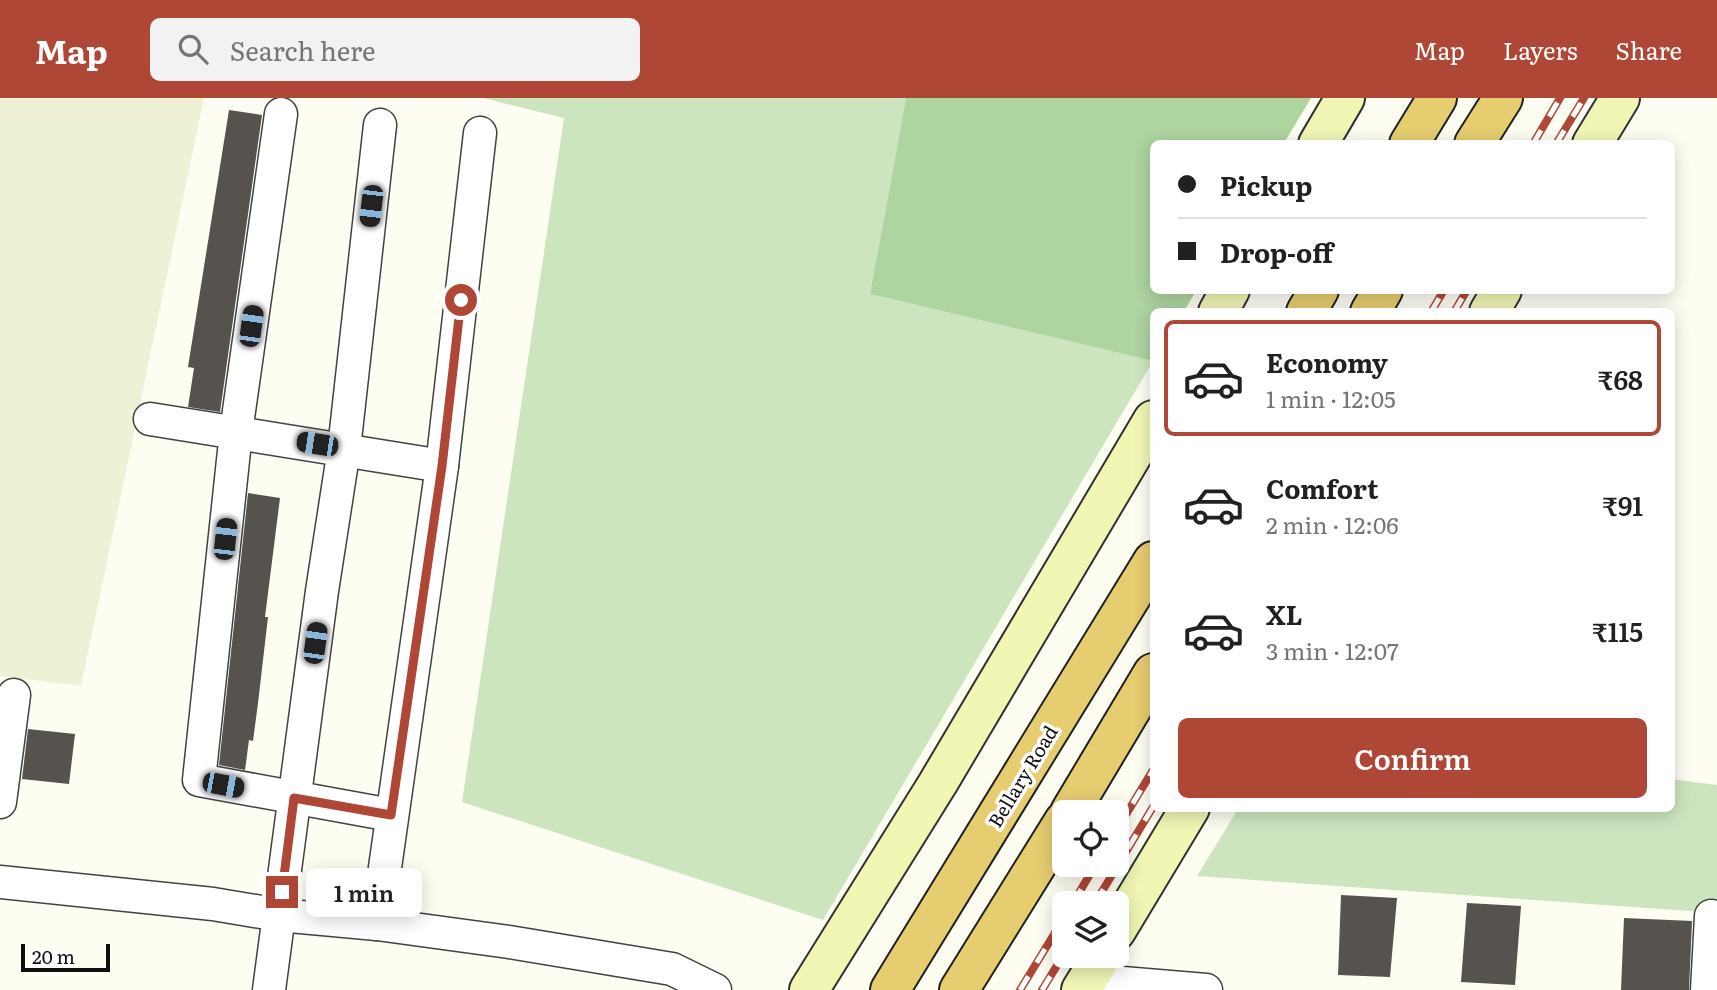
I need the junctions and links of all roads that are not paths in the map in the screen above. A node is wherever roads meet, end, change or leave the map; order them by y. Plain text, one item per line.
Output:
1 (1345, 98) edge
2 (1437, 98) edge
3 (1503, 98) edge
4 (1620, 98) edge
5 (281, 114) dead end
6 (380, 125) dead end
7 (480, 133) dead end
8 (1320, 140) edge
9 (1411, 140) edge
10 (1477, 140) edge
11 (1594, 140) edge
12 (150, 419) dead end
13 (1150, 425) edge
14 (236, 432) junction
15 (344, 449) junction
16 (442, 466) junction
17 (1150, 566) edge
18 (1150, 678) edge
19 (14, 695) dead end
20 (294, 798) junction
21 (1077, 800) edge
22 (0, 802) edge
23 (1188, 812) edge
24 (391, 815) junction
25 (1052, 840) edge
26 (0, 882) edge
27 (1129, 909) edge
28 (279, 915) junction
29 (1711, 916) dead end
30 (377, 924) junction
31 (1090, 975) edge
32 (270, 990) edge
33 (715, 990) edge
34 (809, 990) edge
35 (890, 990) edge
36 (959, 990) edge
37 (1206, 990) edge
38 (1707, 990) edge

1 - 8 main road
2 - 9 highway
3 - 10 highway
4 - 11 main road
5 - 14 street
6 - 15 street
7 - 16 street
12 - 14 street
13 - 34 main road
14 - 15 street
14 - 20 street
15 - 16 street
15 - 20 street
16 - 24 street
17 - 35 highway, Bellary Road
18 - 21 highway
19 - 22 street
20 - 24 street
20 - 28 street
23 - 27 main road
24 - 30 street
25 - 36 highway
26 - 28 street
28 - 30 street
28 - 32 street
29 - 38 street
30 - 33 street
31 - 37 street

